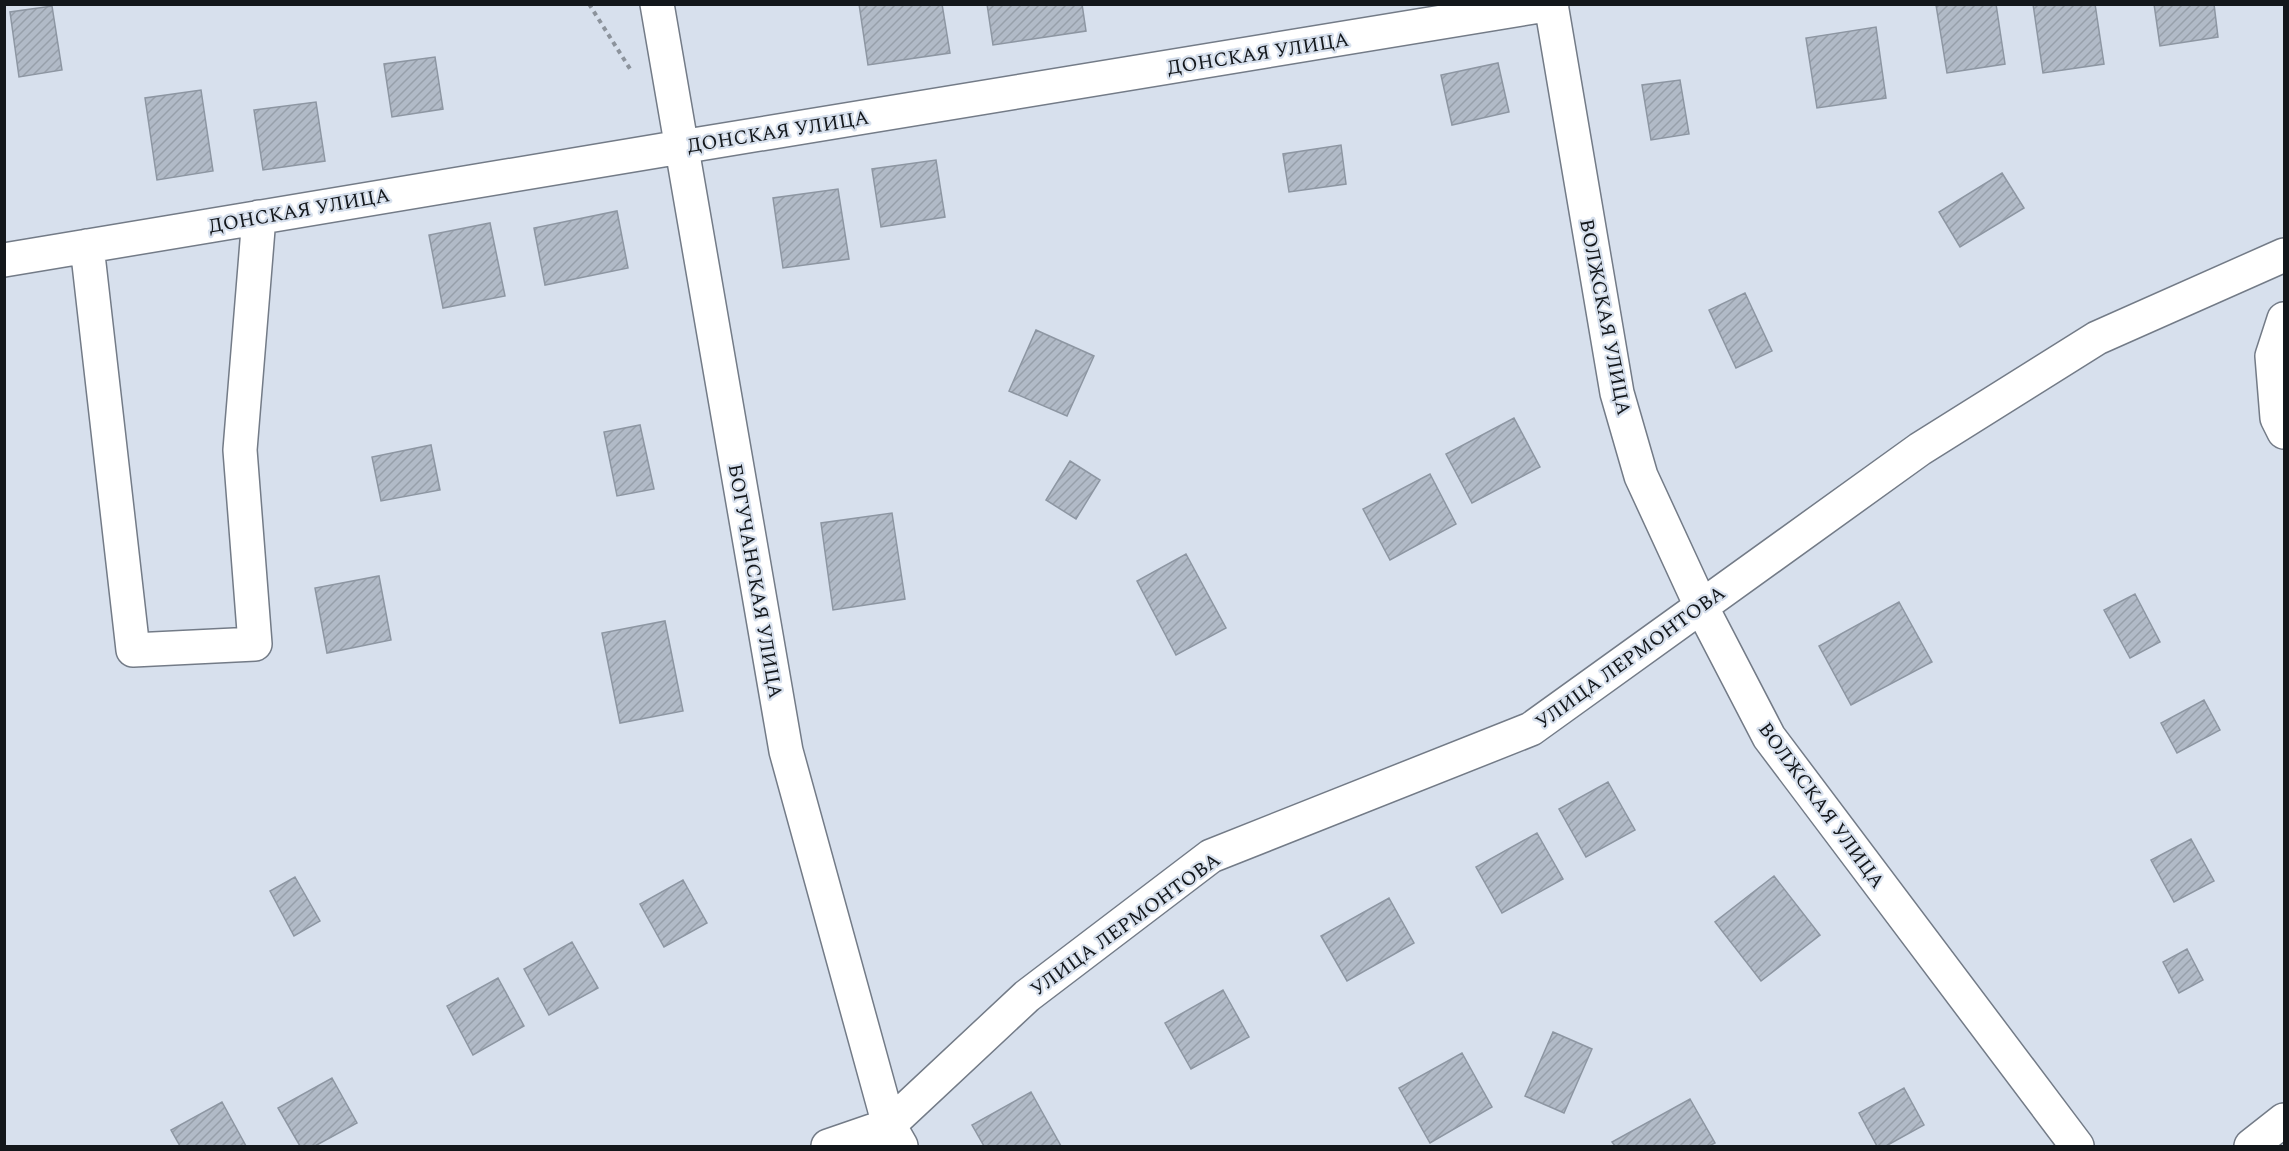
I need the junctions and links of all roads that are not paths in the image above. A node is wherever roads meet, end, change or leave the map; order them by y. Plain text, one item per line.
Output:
1 (657, 4) edge
2 (1551, 5) edge
3 (681, 147) junction
4 (259, 217) junction
5 (87, 246) junction
6 (2284, 255) edge
7 (4, 260) edge
8 (2284, 319) edge
9 (2284, 432) edge
10 (1701, 606) junction
11 (2284, 1120) edge
12 (895, 1136) edge
13 (828, 1146) edge
14 (2077, 1146) edge
15 (2251, 1146) edge

1 - 3 street, БОГУЧАНСКАЯ УЛИЦА
2 - 3 street, ДОНСКАЯ УЛИЦА
2 - 10 street, ВОЛЖСКАЯ УЛИЦА
3 - 4 street, ДОНСКАЯ УЛИЦА
3 - 12 street, БОГУЧАНСКАЯ УЛИЦА
4 - 5 street, ДОНСКАЯ УЛИЦА
4 - 5 street
5 - 7 street, ДОНСКАЯ УЛИЦА
6 - 10 street, УЛИЦА ЛЕРМОНТОВА
8 - 9 street
10 - 12 street, УЛИЦА ЛЕРМОНТОВА
10 - 14 street, ВОЛЖСКАЯ УЛИЦА
11 - 15 street
12 - 13 street, УЛИЦА ЛЕРМОНТОВА

